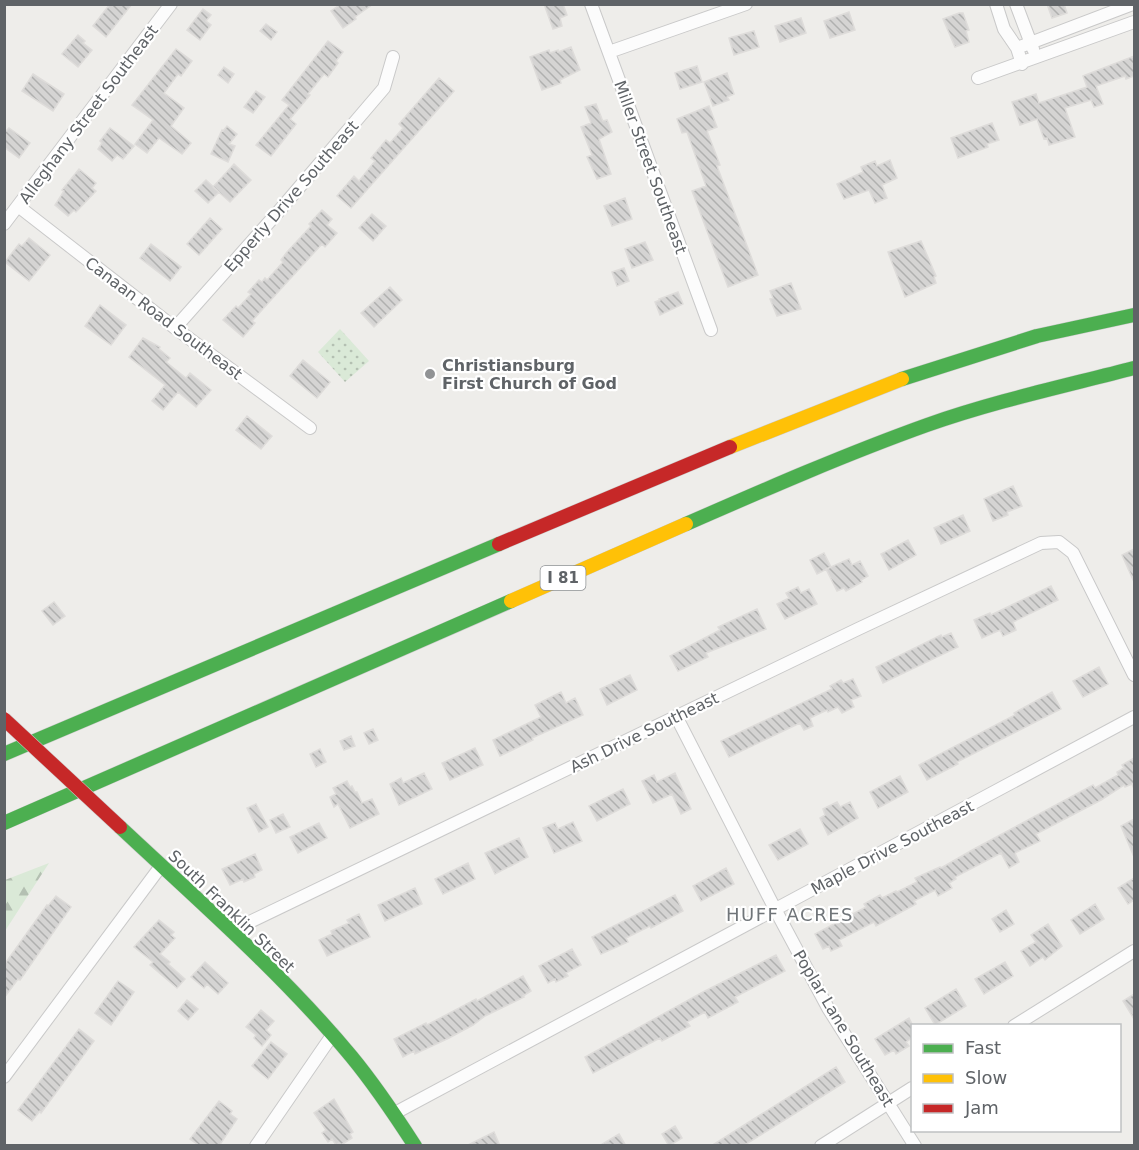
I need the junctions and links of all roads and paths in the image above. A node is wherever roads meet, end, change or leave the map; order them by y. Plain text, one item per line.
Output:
1 (171, 4) edge
2 (591, 4) edge
3 (746, 4) edge
4 (996, 4) edge
5 (1016, 4) edge
6 (1133, 4) edge
7 (1134, 22) edge
8 (1030, 42) junction
9 (1017, 48) junction
10 (609, 52) junction
11 (393, 57) dead end
12 (1036, 58) junction
13 (1022, 63) junction
14 (978, 78) dead end
15 (18, 206) junction
16 (4, 224) edge
17 (1134, 315) edge
18 (175, 328) junction
19 (711, 330) dead end
20 (1134, 369) edge
21 (310, 428) dead end
22 (1134, 675) edge
23 (676, 716) junction
24 (1134, 717) edge
25 (4, 719) edge
26 (4, 754) edge
27 (4, 823) edge
28 (161, 866) junction
29 (775, 909) junction
30 (231, 931) junction
31 (1134, 951) edge
32 (1017, 1024) edge
33 (333, 1034) junction
34 (4, 1077) edge
35 (911, 1089) edge
36 (888, 1103) junction
37 (395, 1113) junction
38 (256, 1146) edge
39 (415, 1146) edge
40 (821, 1146) edge
41 (915, 1146) edge

1 - 15 street, Alleghany Street Southeast
2 - 10 street, Miller Street Southeast
3 - 10 street
4 - 9 street
5 - 8 street
6 - 8 street
7 - 12 street
8 - 9 street
8 - 12 street
9 - 13 street
10 - 19 street, Miller Street Southeast
11 - 18 street, Epperly Drive Southeast
12 - 13 street
13 - 14 street
15 - 16 street, Alleghany Street Southeast
15 - 18 street, Canaan Road Southeast
17 - 26 main road
18 - 21 street, Canaan Road Southeast
20 - 27 main road, I 81
22 - 23 street, Ash Drive Southeast
23 - 29 street, Poplar Lane Southeast
23 - 30 street, Ash Drive Southeast
24 - 29 street, Maple Drive Southeast
25 - 28 main road, South Franklin Street, bridge
28 - 30 main road, South Franklin Street
28 - 34 street
29 - 36 street, Poplar Lane Southeast
29 - 37 street, Maple Drive Southeast
30 - 33 main road, South Franklin Street
31 - 32 street
33 - 37 main road, South Franklin Street
33 - 38 street
35 - 36 street
36 - 40 street
36 - 41 street, Poplar Lane Southeast
37 - 39 main road, South Franklin Street

